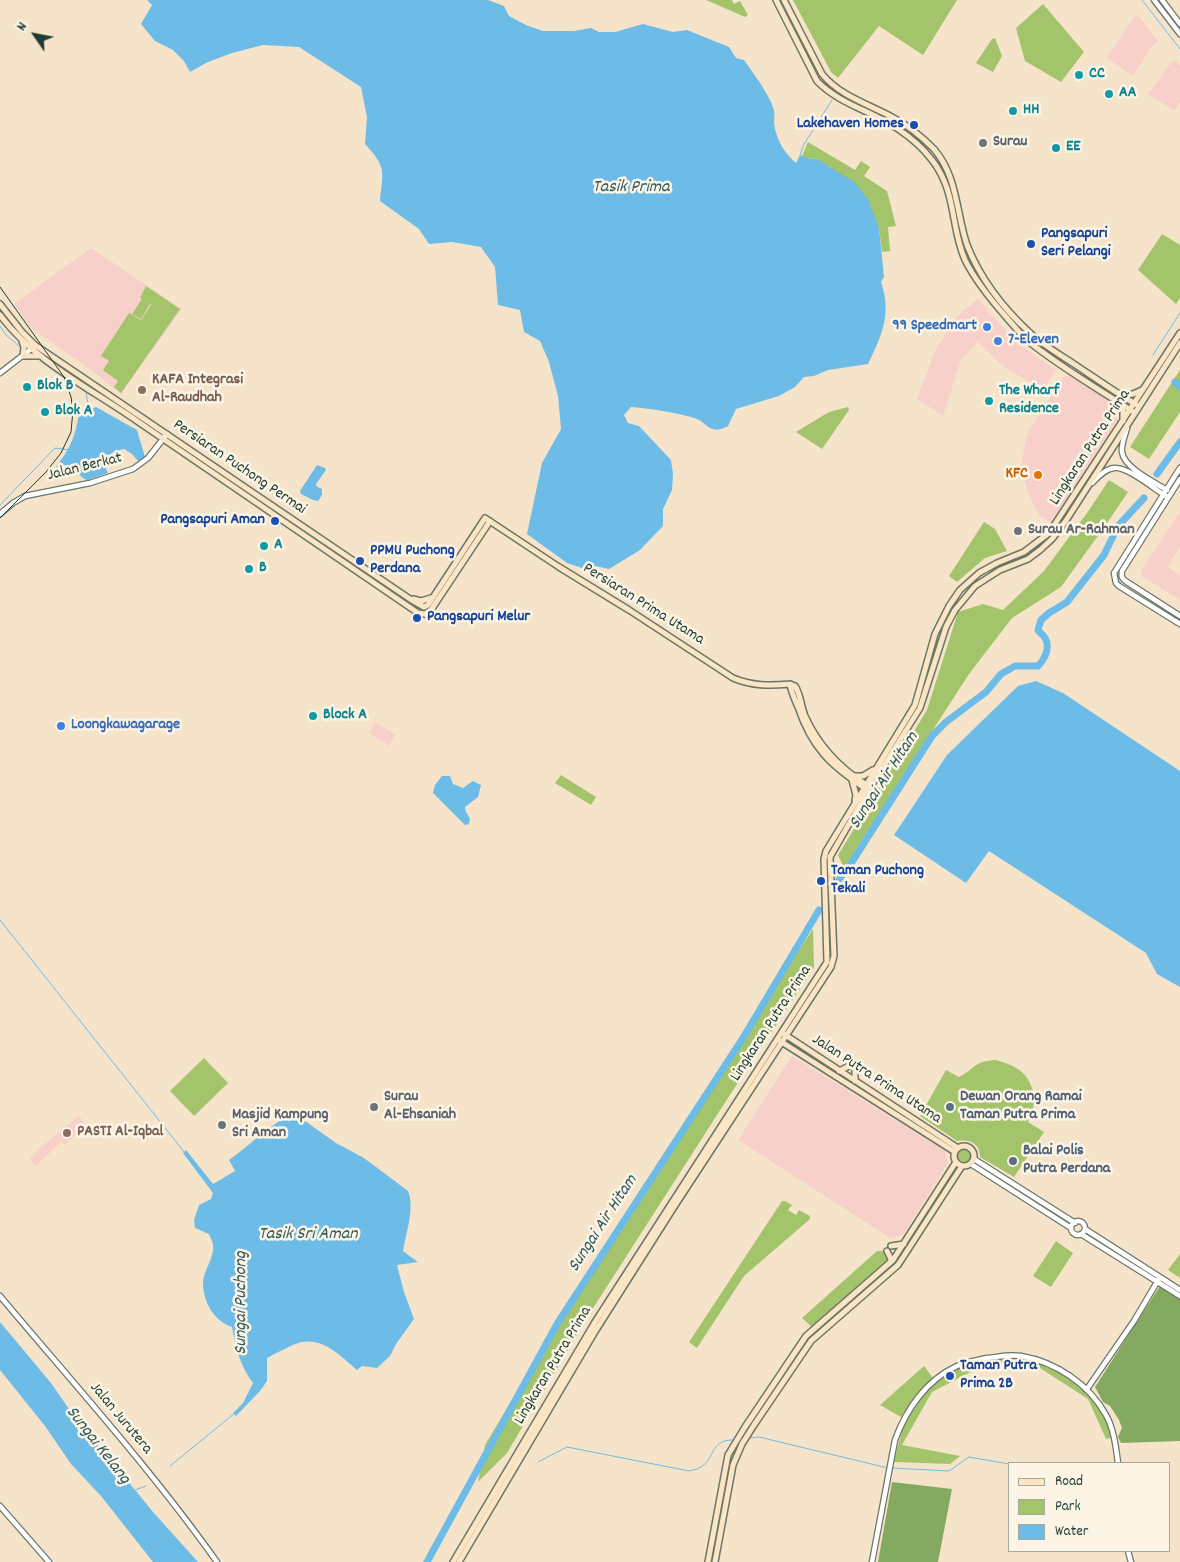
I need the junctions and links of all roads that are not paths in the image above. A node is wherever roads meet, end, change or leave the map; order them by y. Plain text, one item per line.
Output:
1 (776, 0) edge
2 (784, 0) edge
3 (1154, 0) edge
4 (1162, 0) edge
5 (1180, 24) edge
6 (1180, 34) edge
7 (0, 304) edge
8 (0, 315) edge
9 (1180, 333) edge
10 (22, 341) junction
11 (1180, 343) edge
12 (34, 347) junction
13 (23, 356) junction
14 (40, 356) junction
15 (0, 373) edge
16 (1143, 390) junction
17 (1121, 395) junction
18 (1118, 401) junction
19 (1136, 405) junction
20 (1132, 411) junction
21 (1125, 422) junction
22 (165, 437) junction
23 (1180, 468) edge
24 (1180, 479) edge
25 (1087, 488) junction
26 (1164, 492) junction
27 (1170, 495) junction
28 (0, 514) edge
29 (490, 521) junction
30 (440, 586) junction
31 (445, 590) junction
32 (433, 596) junction
33 (410, 599) junction
34 (424, 607) junction
35 (425, 614) junction
36 (1180, 616) edge
37 (1180, 624) edge
38 (875, 769) junction
39 (853, 778) junction
40 (867, 787) junction
41 (856, 800) junction
42 (784, 1034) junction
43 (779, 1041) junction
44 (839, 1071) junction
45 (855, 1082) junction
46 (956, 1150) junction
47 (956, 1162) junction
48 (973, 1162) junction
49 (962, 1166) junction
50 (1074, 1223) junction
51 (1071, 1228) junction
52 (1085, 1229) junction
53 (1082, 1234) junction
54 (904, 1244) junction
55 (890, 1263) junction
56 (1158, 1280) junction
57 (1180, 1290) edge
58 (0, 1296) edge
59 (1180, 1296) edge
60 (1086, 1389) junction
61 (1118, 1462) edge
62 (0, 1506) edge
63 (49, 1562) edge
64 (217, 1562) edge
65 (453, 1562) edge
66 (459, 1562) edge
67 (708, 1562) edge
68 (715, 1562) edge
69 (872, 1562) edge

1 - 18 main road
2 - 17 main road
3 - 6 street
4 - 5 street
7 - 12 main road, Persiaran Puchong Permai
8 - 10 main road, Persiaran Puchong Permai
9 - 16 main road, Lingkaran Putra Prima
10 - 12 main road, Persiaran Puchong Permai
10 - 13 main road
11 - 19 main road, Lingkaran Putra Prima
12 - 13 street
12 - 14 main road, Persiaran Puchong Permai
12 - 22 main road, Persiaran Puchong Permai
13 - 14 main road
13 - 15 street
14 - 22 main road, Persiaran Puchong Permai
16 - 17 main road
16 - 19 main road, Lingkaran Putra Prima
17 - 19 main road
18 - 20 main road
18 - 21 main road
19 - 20 main road, Lingkaran Putra Prima
20 - 21 main road, Lingkaran Putra Prima
21 - 25 main road, Lingkaran Putra Prima
21 - 26 street
21 - 38 main road, Lingkaran Putra Prima
22 - 28 street, Jalan Berkat
22 - 33 main road, Persiaran Puchong Permai
22 - 35 main road, Persiaran Puchong Permai
23 - 26 street
24 - 27 street
25 - 26 street
25 - 40 main road, Lingkaran Putra Prima
26 - 27 street
26 - 37 street
27 - 36 street
29 - 30 main road
29 - 31 main road
29 - 39 main road, Persiaran Prima Utama
30 - 31 main road
30 - 32 main road
31 - 35 main road
32 - 33 main road
32 - 34 main road
33 - 34 main road, Persiaran Puchong Permai
34 - 35 main road
38 - 39 main road
38 - 40 main road, Lingkaran Putra Prima
39 - 40 main road, Persiaran Prima Utama
39 - 41 main road
40 - 41 main road, Lingkaran Putra Prima
40 - 42 main road, Lingkaran Putra Prima
41 - 42 main road, Lingkaran Putra Prima
42 - 43 main road, Lingkaran Putra Prima
42 - 44 main road, Jalan Putra Prima Utama
43 - 46 main road, Jalan Putra Prima Utama
43 - 65 main road, Lingkaran Putra Prima
43 - 66 main road, Lingkaran Putra Prima
44 - 45 main road, Jalan Putra Prima Utama
44 - 45 main road
45 - 46 main road, Jalan Putra Prima Utama
46 - 47 main road
46 - 48 main road
47 - 49 main road
47 - 54 main road
48 - 49 main road
48 - 50 street
48 - 51 street
49 - 68 main road
50 - 51 street
50 - 52 street
51 - 53 street
52 - 53 street
52 - 56 street
53 - 56 street
54 - 55 main road
54 - 55 main road
55 - 67 main road
56 - 57 street
56 - 59 street
56 - 60 street
58 - 64 street, Jalan Jurutera
60 - 61 street
60 - 69 street
62 - 63 street

